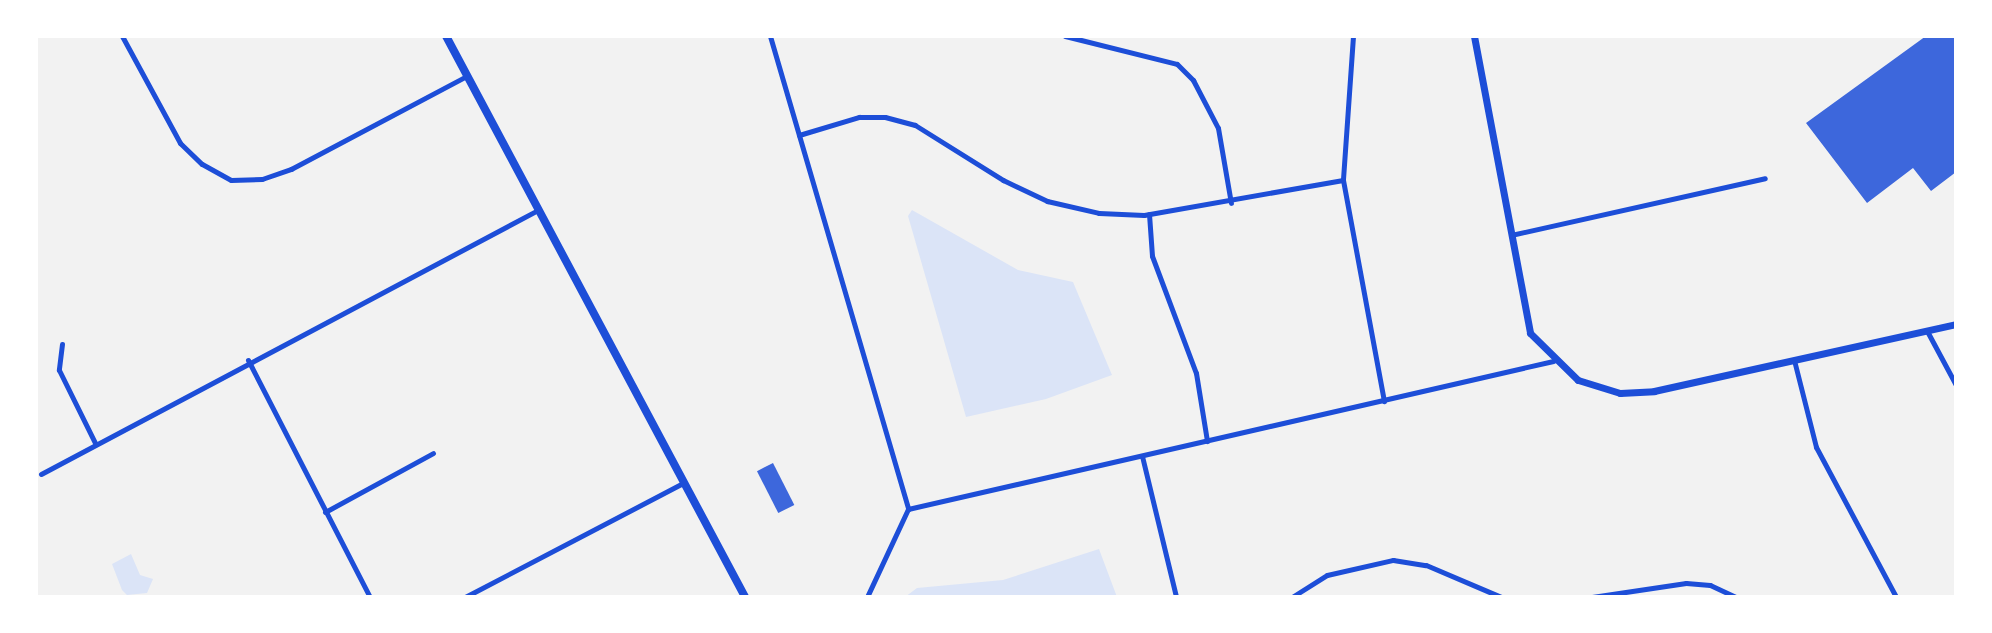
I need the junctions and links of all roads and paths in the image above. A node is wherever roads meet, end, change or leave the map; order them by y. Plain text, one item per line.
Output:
1 (122, 36) edge
2 (446, 36) edge
3 (770, 36) edge
4 (1065, 36) edge
5 (1353, 36) edge
6 (1474, 36) edge
7 (468, 76) junction
8 (799, 135) junction
9 (1765, 178) dead end
10 (1343, 180) junction
11 (1231, 203) junction
12 (539, 210) junction
13 (1149, 214) junction
14 (1510, 235) junction
15 (1956, 324) edge
16 (1927, 331) junction
17 (62, 344) dead end
18 (248, 360) junction
19 (1794, 360) junction
20 (1553, 361) junction
21 (1956, 385) edge
22 (1384, 401) junction
23 (1207, 441) junction
24 (95, 443) junction
25 (433, 453) dead end
26 (1142, 456) junction
27 (41, 474) dead end
28 (684, 482) junction
29 (908, 509) junction
30 (325, 512) junction
31 (370, 597) edge
32 (465, 597) edge
33 (745, 597) edge
34 (867, 597) edge
35 (1176, 597) edge
36 (1292, 597) edge
37 (1501, 597) edge
38 (1592, 597) edge
39 (1736, 597) edge
40 (1896, 597) edge

1 - 7 street
2 - 7 main road
3 - 8 street
4 - 11 street
5 - 10 street
6 - 14 street
7 - 12 main road
8 - 13 street
8 - 29 street
9 - 14 street
10 - 11 street
10 - 22 street
11 - 13 street
12 - 18 street
12 - 28 main road
13 - 23 street
14 - 20 street
15 - 16 street
16 - 19 street
16 - 21 street
17 - 24 street
18 - 24 street
18 - 30 street
19 - 20 street
19 - 40 street
20 - 22 street
22 - 23 street
23 - 26 street
24 - 27 street
25 - 30 street
26 - 29 street
26 - 35 street
28 - 32 street
28 - 33 main road
29 - 34 street
30 - 31 street
36 - 37 street
38 - 39 street

